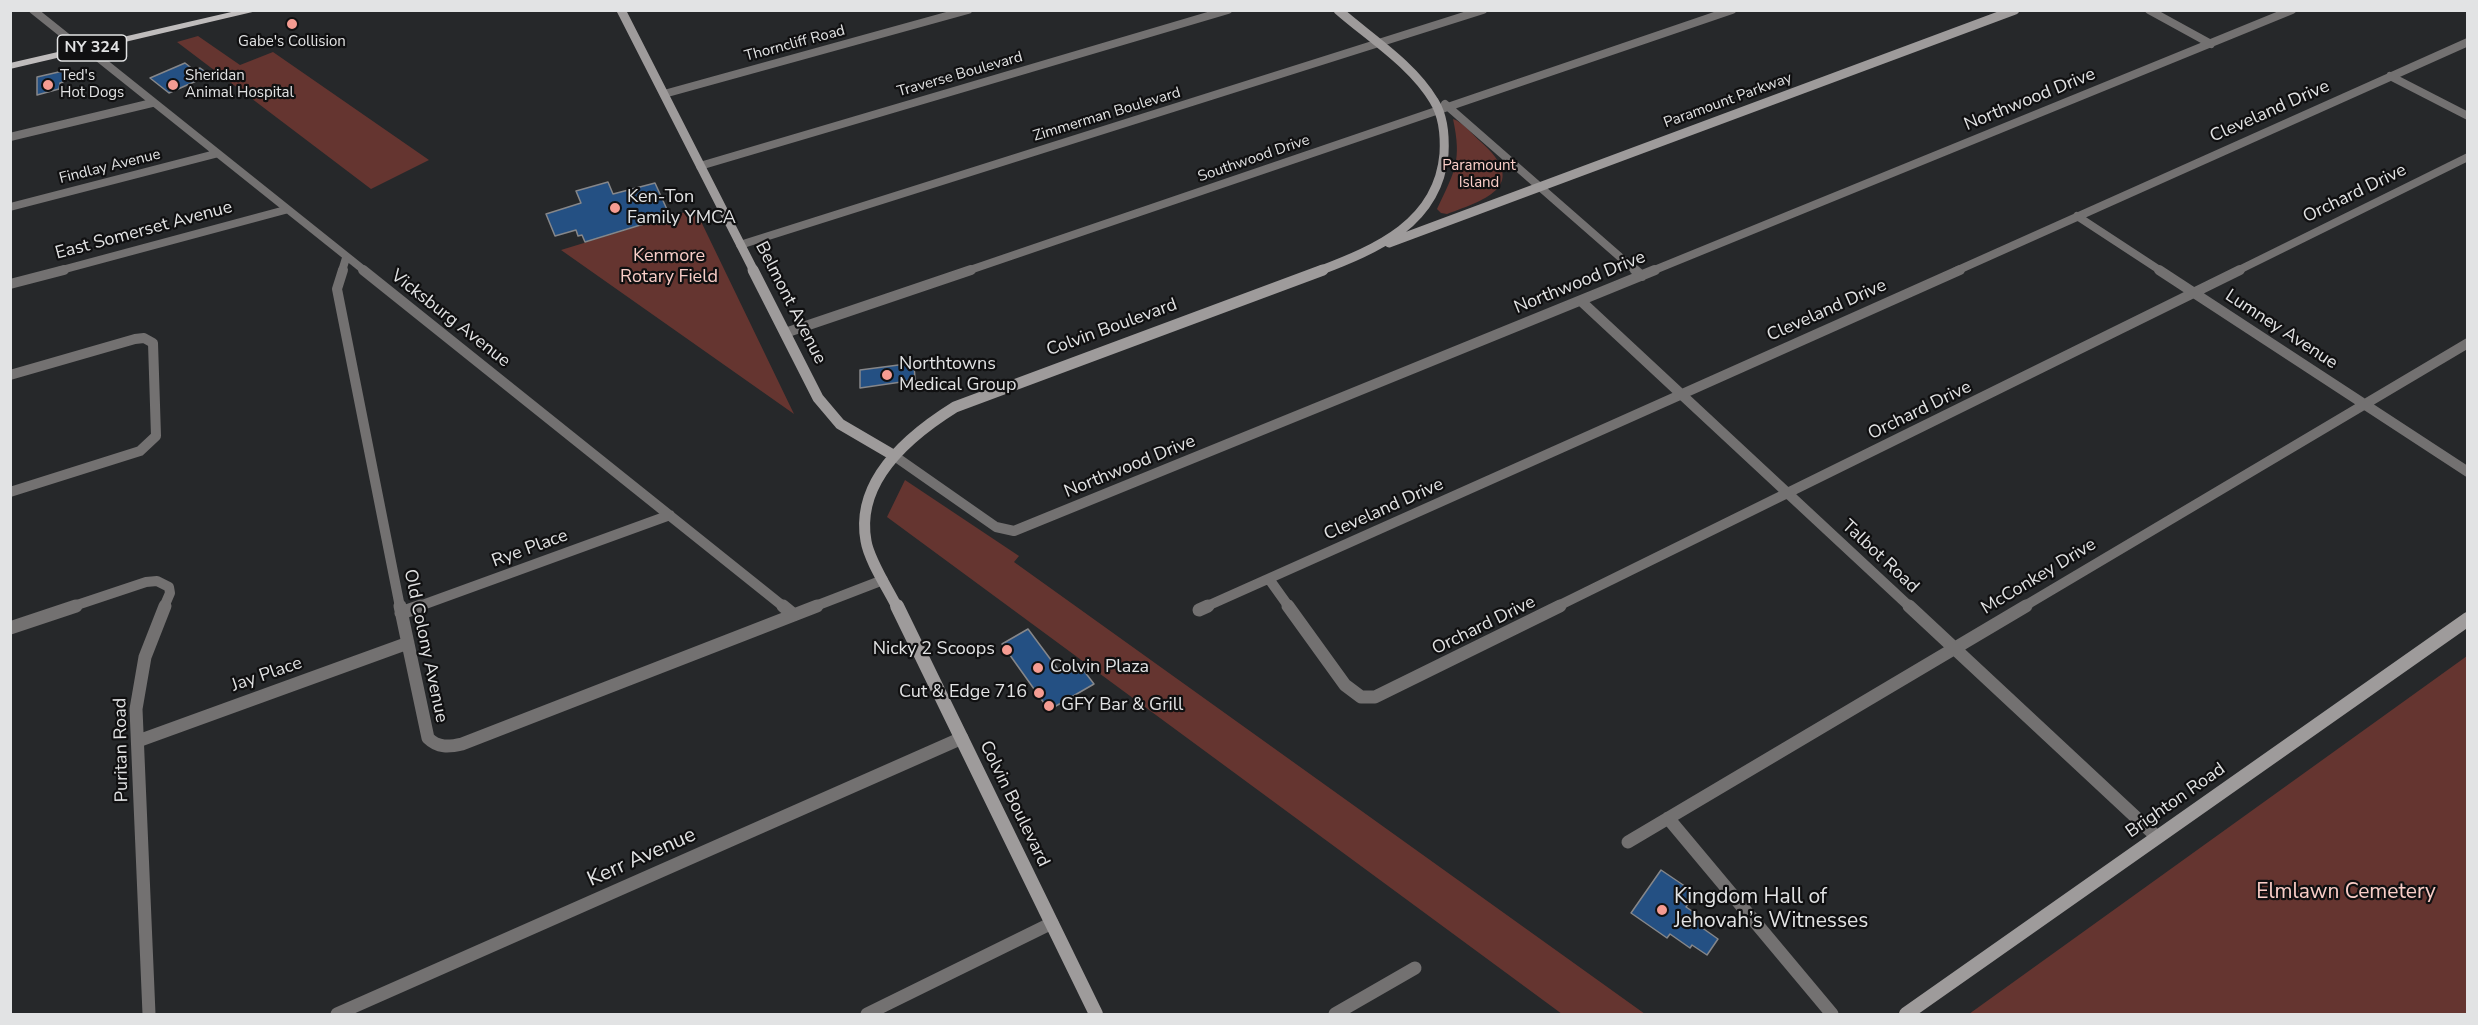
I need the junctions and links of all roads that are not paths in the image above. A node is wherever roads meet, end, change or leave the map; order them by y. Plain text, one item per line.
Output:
1 (33, 10) edge
2 (256, 10) edge
3 (621, 10) edge
4 (968, 10) edge
5 (1228, 10) edge
6 (1338, 10) edge
7 (1483, 10) edge
8 (1732, 10) edge
9 (2015, 10) edge
10 (2149, 10) edge
11 (2292, 10) edge
12 (2468, 42) edge
13 (1377, 44) junction
14 (2211, 44) junction
15 (85, 50) junction
16 (10, 66) edge
17 (2390, 76) junction
18 (664, 94) junction
19 (1431, 97) junction
20 (152, 103) junction
21 (1448, 106) junction
22 (1438, 110) junction
23 (2468, 116) edge
24 (10, 137) edge
25 (216, 154) junction
26 (2468, 157) edge
27 (700, 166) junction
28 (1540, 187) junction
29 (10, 207) edge
30 (1425, 208) junction
31 (285, 210) junction
32 (2077, 216) junction
33 (1453, 220) junction
34 (740, 244) junction
35 (1366, 252) junction
36 (346, 258) junction
37 (1642, 276) junction
38 (10, 284) edge
39 (2194, 293) junction
40 (1581, 301) junction
41 (785, 333) junction
42 (2468, 343) edge
43 (10, 375) edge
44 (1683, 394) junction
45 (2364, 404) junction
46 (893, 455) junction
47 (2468, 472) edge
48 (10, 492) edge
49 (1789, 494) junction
50 (670, 515) junction
51 (1269, 579) junction
52 (884, 580) junction
53 (1199, 610) dead end
54 (401, 613) junction
55 (794, 615) junction
56 (2468, 619) edge
57 (10, 628) edge
58 (408, 643) junction
59 (1954, 648) junction
60 (962, 738) junction
61 (138, 741) junction
62 (1668, 818) junction
63 (2157, 837) junction
64 (1628, 842) dead end
65 (1052, 923) junction
66 (1414, 968) dead end
67 (149, 1014) edge
68 (337, 1014) edge
69 (867, 1014) edge
70 (1096, 1014) edge
71 (1335, 1014) edge
72 (1832, 1014) edge
73 (1906, 1014) edge

1 - 15 street, Vicksburg Avenue
2 - 15 main road, NY 324
3 - 18 street, Belmont Avenue
4 - 18 street, Thorncliff Road
5 - 27 street, Traverse Boulevard
6 - 13 street, Colvin Boulevard
7 - 13 street, Zimmerman Boulevard
8 - 21 street, Southwood Drive
9 - 28 street, Paramount Parkway
10 - 14 street
11 - 14 street, Northwood Drive
12 - 17 street, Cleveland Drive
13 - 19 street, Colvin Boulevard
13 - 34 street, Zimmerman Boulevard
14 - 37 street, Northwood Drive
15 - 16 main road, NY 324
15 - 20 street, Vicksburg Avenue
17 - 23 street
17 - 32 street, Cleveland Drive
18 - 27 street, Belmont Avenue
19 - 21 street
19 - 22 street, Colvin Boulevard
20 - 24 street
20 - 25 street, Vicksburg Avenue
21 - 22 street, Southwood Drive
21 - 28 street
22 - 30 street, Colvin Boulevard
22 - 41 street, Southwood Drive
25 - 29 street, Findlay Avenue
25 - 31 street, Vicksburg Avenue
26 - 39 street, Orchard Drive
27 - 34 street, Belmont Avenue
28 - 33 street, Paramount Parkway
28 - 37 street
30 - 33 street
30 - 35 street, Colvin Boulevard
31 - 36 street, Vicksburg Avenue
31 - 38 street, East Somerset Avenue
32 - 39 street, Lumney Avenue
32 - 44 street, Cleveland Drive
33 - 35 street, Paramount Parkway
34 - 41 street, Belmont Avenue
35 - 46 street, Colvin Boulevard
36 - 50 street, Vicksburg Avenue
36 - 54 street, Old Colony Avenue
37 - 40 street, Northwood Drive
39 - 45 street, Lumney Avenue
39 - 49 street, Orchard Drive
40 - 44 street, Talbot Road
40 - 46 street, Northwood Drive
41 - 46 street, Belmont Avenue
42 - 45 street, McConkey Drive
43 - 48 street
44 - 49 street, Talbot Road
44 - 51 street, Cleveland Drive
45 - 47 street, Lumney Avenue
45 - 59 street, McConkey Drive
46 - 52 street, Colvin Boulevard
49 - 51 street, Orchard Drive
49 - 59 street, Talbot Road
50 - 54 street, Rye Place
50 - 55 street, Vicksburg Avenue
51 - 53 street, Cleveland Drive
52 - 55 street, Old Colony Avenue
52 - 60 street, Colvin Boulevard
54 - 58 street, Old Colony Avenue
55 - 58 street, Old Colony Avenue
56 - 63 street, Brighton Road
57 - 61 street, Puritan Road
58 - 61 street, Jay Place
59 - 62 street, McConkey Drive
59 - 63 street, Talbot Road
60 - 65 street, Colvin Boulevard
60 - 68 street, Kerr Avenue
61 - 67 street, Puritan Road
62 - 64 street, McConkey Drive
62 - 72 street
63 - 73 street, Brighton Road
65 - 69 street
65 - 70 street, Colvin Boulevard
66 - 71 street

